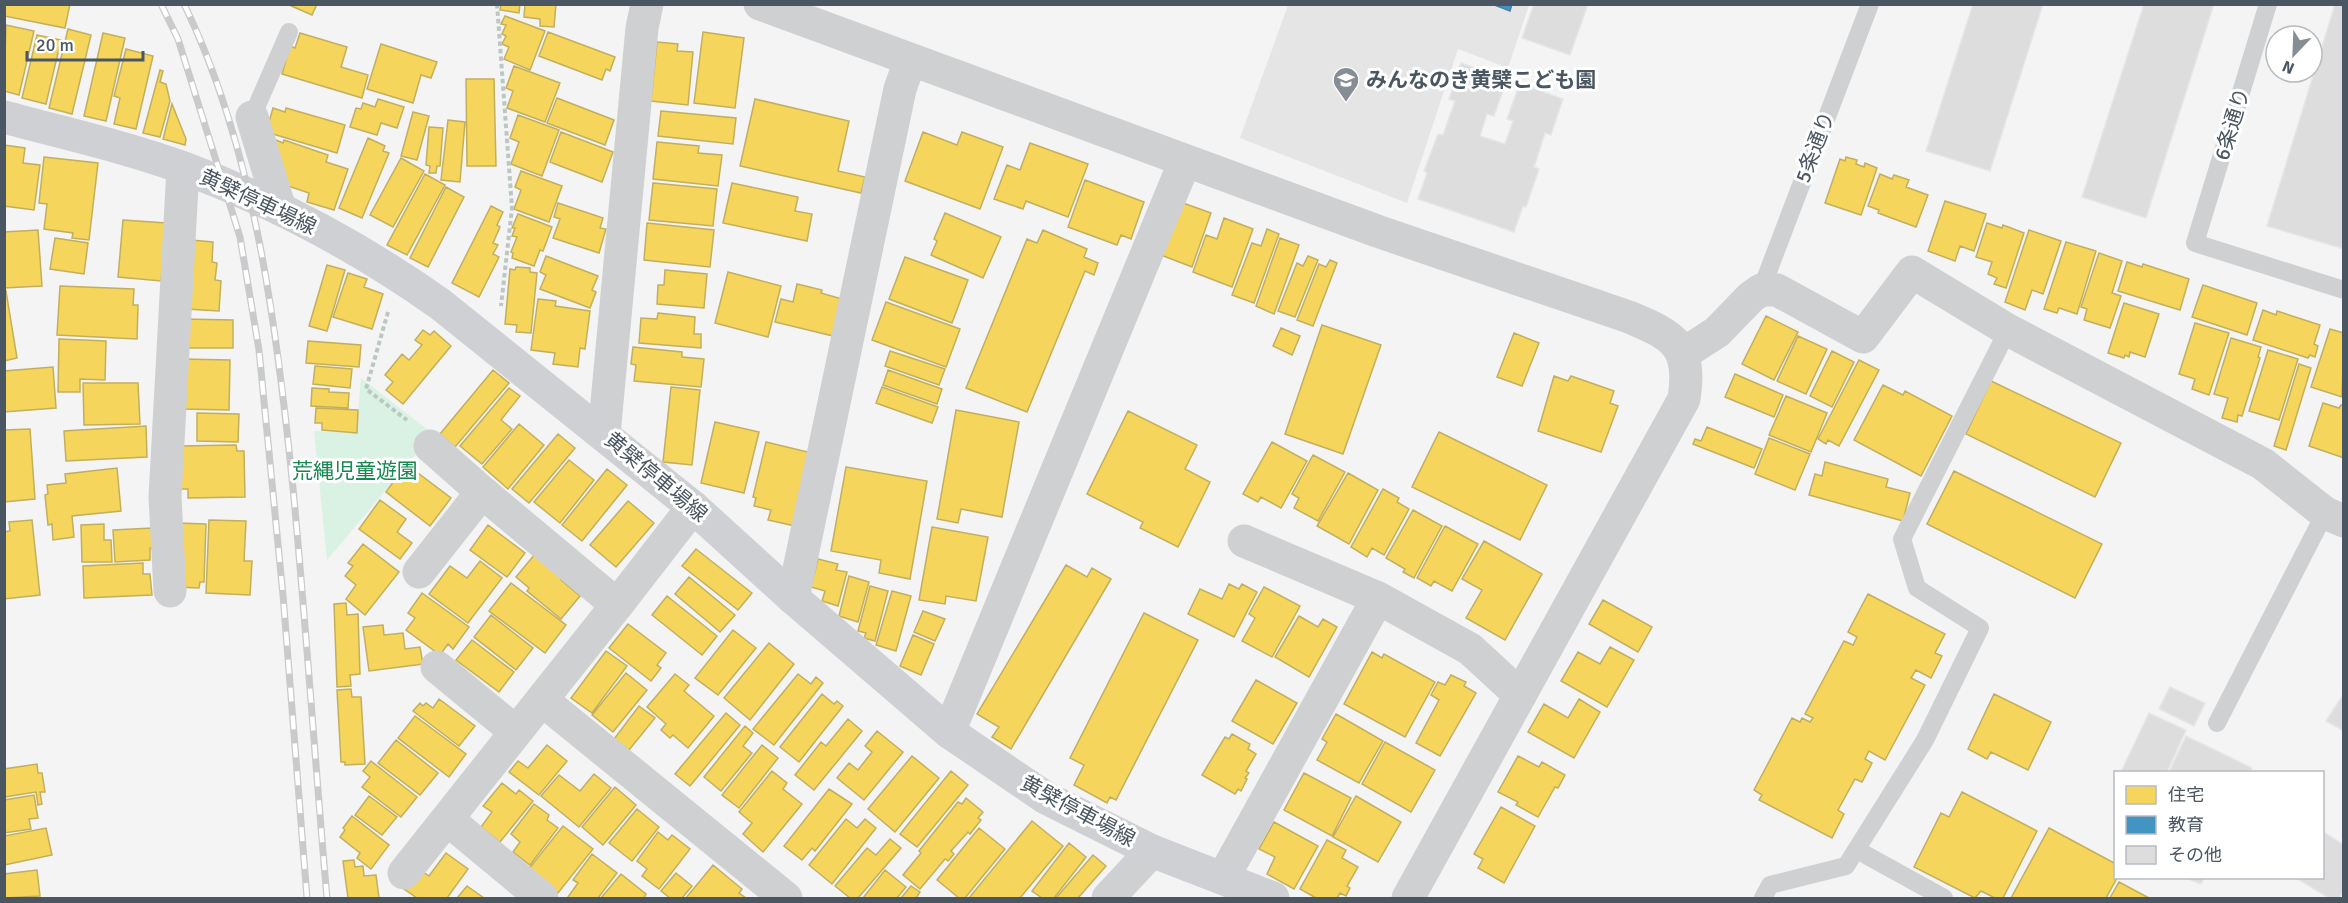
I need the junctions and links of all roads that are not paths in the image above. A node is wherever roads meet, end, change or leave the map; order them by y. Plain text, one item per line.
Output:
1 (646, 4) edge
2 (760, 4) edge
3 (1870, 4) edge
4 (2268, 4) edge
5 (289, 32) dead end
6 (910, 61) junction
7 (4, 117) edge
8 (252, 117) joint
9 (1185, 161) junction
10 (183, 168) junction
11 (280, 209) junction
12 (1761, 290) junction
13 (2343, 290) edge
14 (2008, 330) junction
15 (1683, 354) junction
16 (604, 434) junction
17 (430, 446) road end
18 (482, 492) junction
19 (693, 507) junction
20 (2334, 517) edge
21 (1244, 541) dead end
22 (419, 572) dead end
23 (170, 591) dead end
24 (793, 598) junction
25 (1378, 598) junction
26 (617, 605) junction
27 (437, 667) dead end
28 (1520, 695) junction
29 (542, 700) junction
30 (2217, 723) dead end
31 (516, 732) junction
32 (949, 732) junction
33 (447, 819) junction
34 (1857, 850) junction
35 (1152, 851) junction
36 (404, 873) dead end
37 (1223, 878) junction
38 (542, 898) edge
39 (786, 898) edge
40 (1108, 898) edge
41 (1273, 898) edge
42 (1407, 898) edge
43 (1763, 898) edge
44 (1944, 898) edge

1 - 16 street
2 - 6 street
3 - 12 lane, 5条通り
4 - 13 lane, 6条通り
5 - 8 lane
6 - 9 street
6 - 24 street
7 - 10 main road, 黄檗停車場線
8 - 11 street
9 - 15 street
9 - 32 street
10 - 11 main road, 黄檗停車場線
10 - 23 street
11 - 16 main road, 黄檗停車場線
12 - 14 street
12 - 15 street
14 - 20 street
14 - 34 lane
15 - 28 street
16 - 19 main road, 黄檗停車場線
17 - 18 street
18 - 22 street
18 - 26 street
19 - 24 main road, 黄檗停車場線
19 - 26 street
20 - 30 lane
21 - 25 street
24 - 32 main road, 黄檗停車場線
25 - 28 street
25 - 37 street
26 - 29 street
27 - 31 street
28 - 42 street
29 - 31 street
29 - 39 street
31 - 33 street
32 - 35 main road, 黄檗停車場線
33 - 36 street
33 - 38 street
34 - 43 lane
34 - 44 lane
35 - 37 main road, 黄檗停車場線
35 - 40 street
37 - 41 main road, 黄檗停車場線

